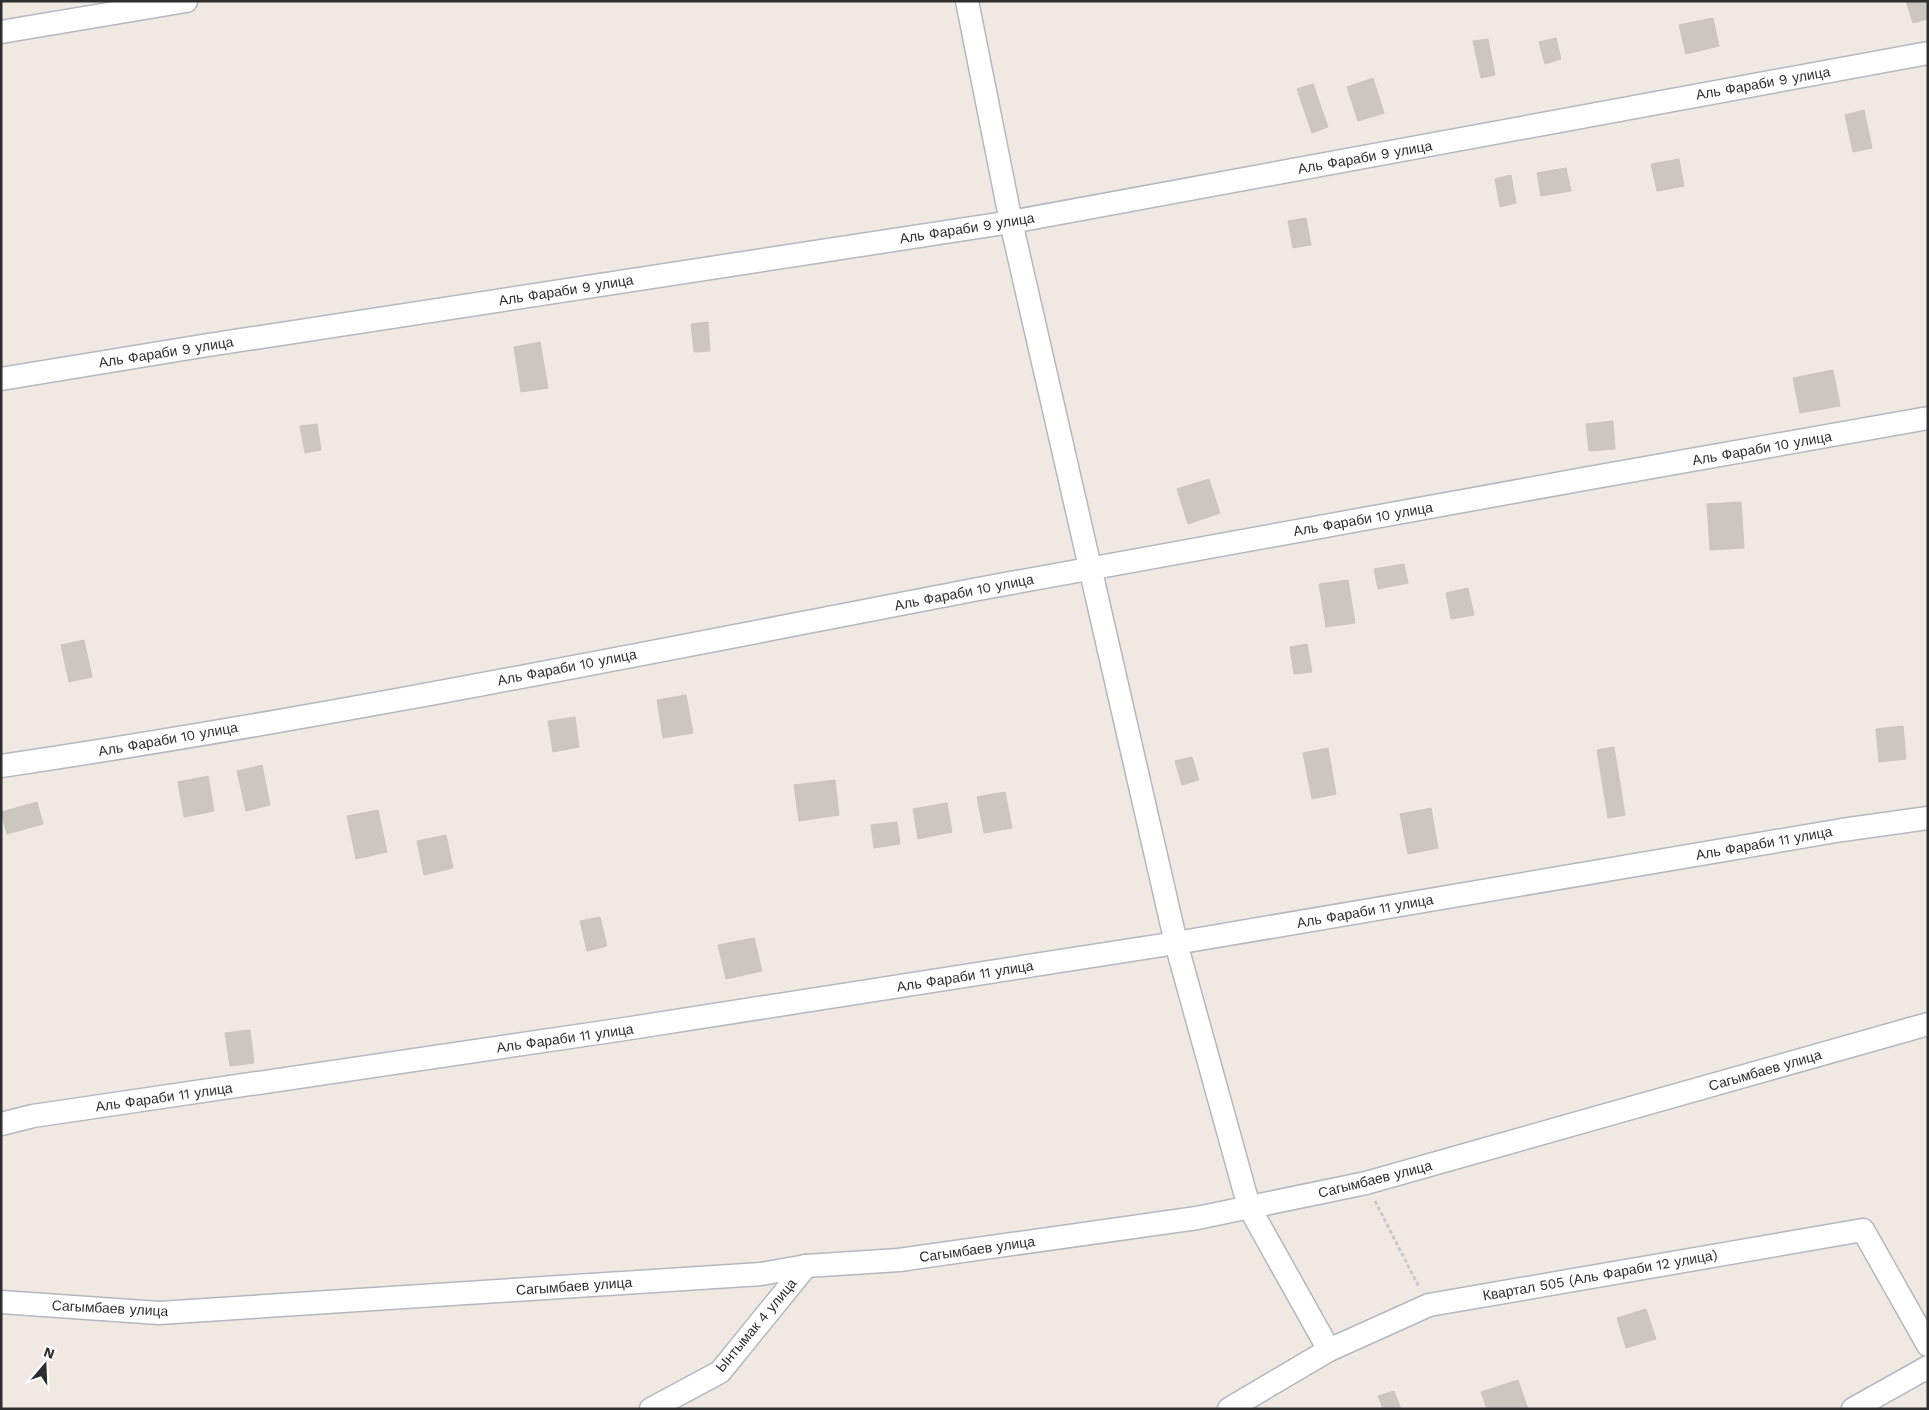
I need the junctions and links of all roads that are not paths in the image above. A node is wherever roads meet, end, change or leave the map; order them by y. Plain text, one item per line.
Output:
1 (186, 1) edge
2 (967, 1) edge
3 (1, 32) edge
4 (1928, 53) edge
5 (1011, 222) junction
6 (1, 379) edge
7 (1928, 418) edge
8 (1091, 568) junction
9 (1, 766) edge
10 (1928, 818) edge
11 (1176, 943) junction
12 (1928, 1024) edge
13 (1, 1124) edge
14 (1249, 1208) junction
15 (806, 1266) junction
16 (1, 1302) edge
17 (1928, 1346) edge
18 (1329, 1350) junction
19 (1928, 1368) edge
20 (651, 1409) edge
21 (1229, 1409) edge
22 (1853, 1409) edge

1 - 3 street
2 - 5 street
4 - 5 street, Аль Фараби 9 улица
5 - 6 street, Аль Фараби 9 улица
5 - 8 street
7 - 8 street, Аль Фараби 10 улица
8 - 9 street, Аль Фараби 10 улица
8 - 11 street
10 - 11 street, Аль Фараби 11 улица
11 - 13 street, Аль Фараби 11 улица
11 - 14 street
12 - 14 street, Сагымбаев улица
14 - 15 street, Сагымбаев улица
14 - 18 street
15 - 16 street, Сагымбаев улица
15 - 20 street, Ынтымак 4 улица
17 - 18 street, Квартал 505 (Аль Фараби 12 улица)
18 - 21 street, Квартал 505 (Аль Фараби 12 улица)
19 - 22 street

